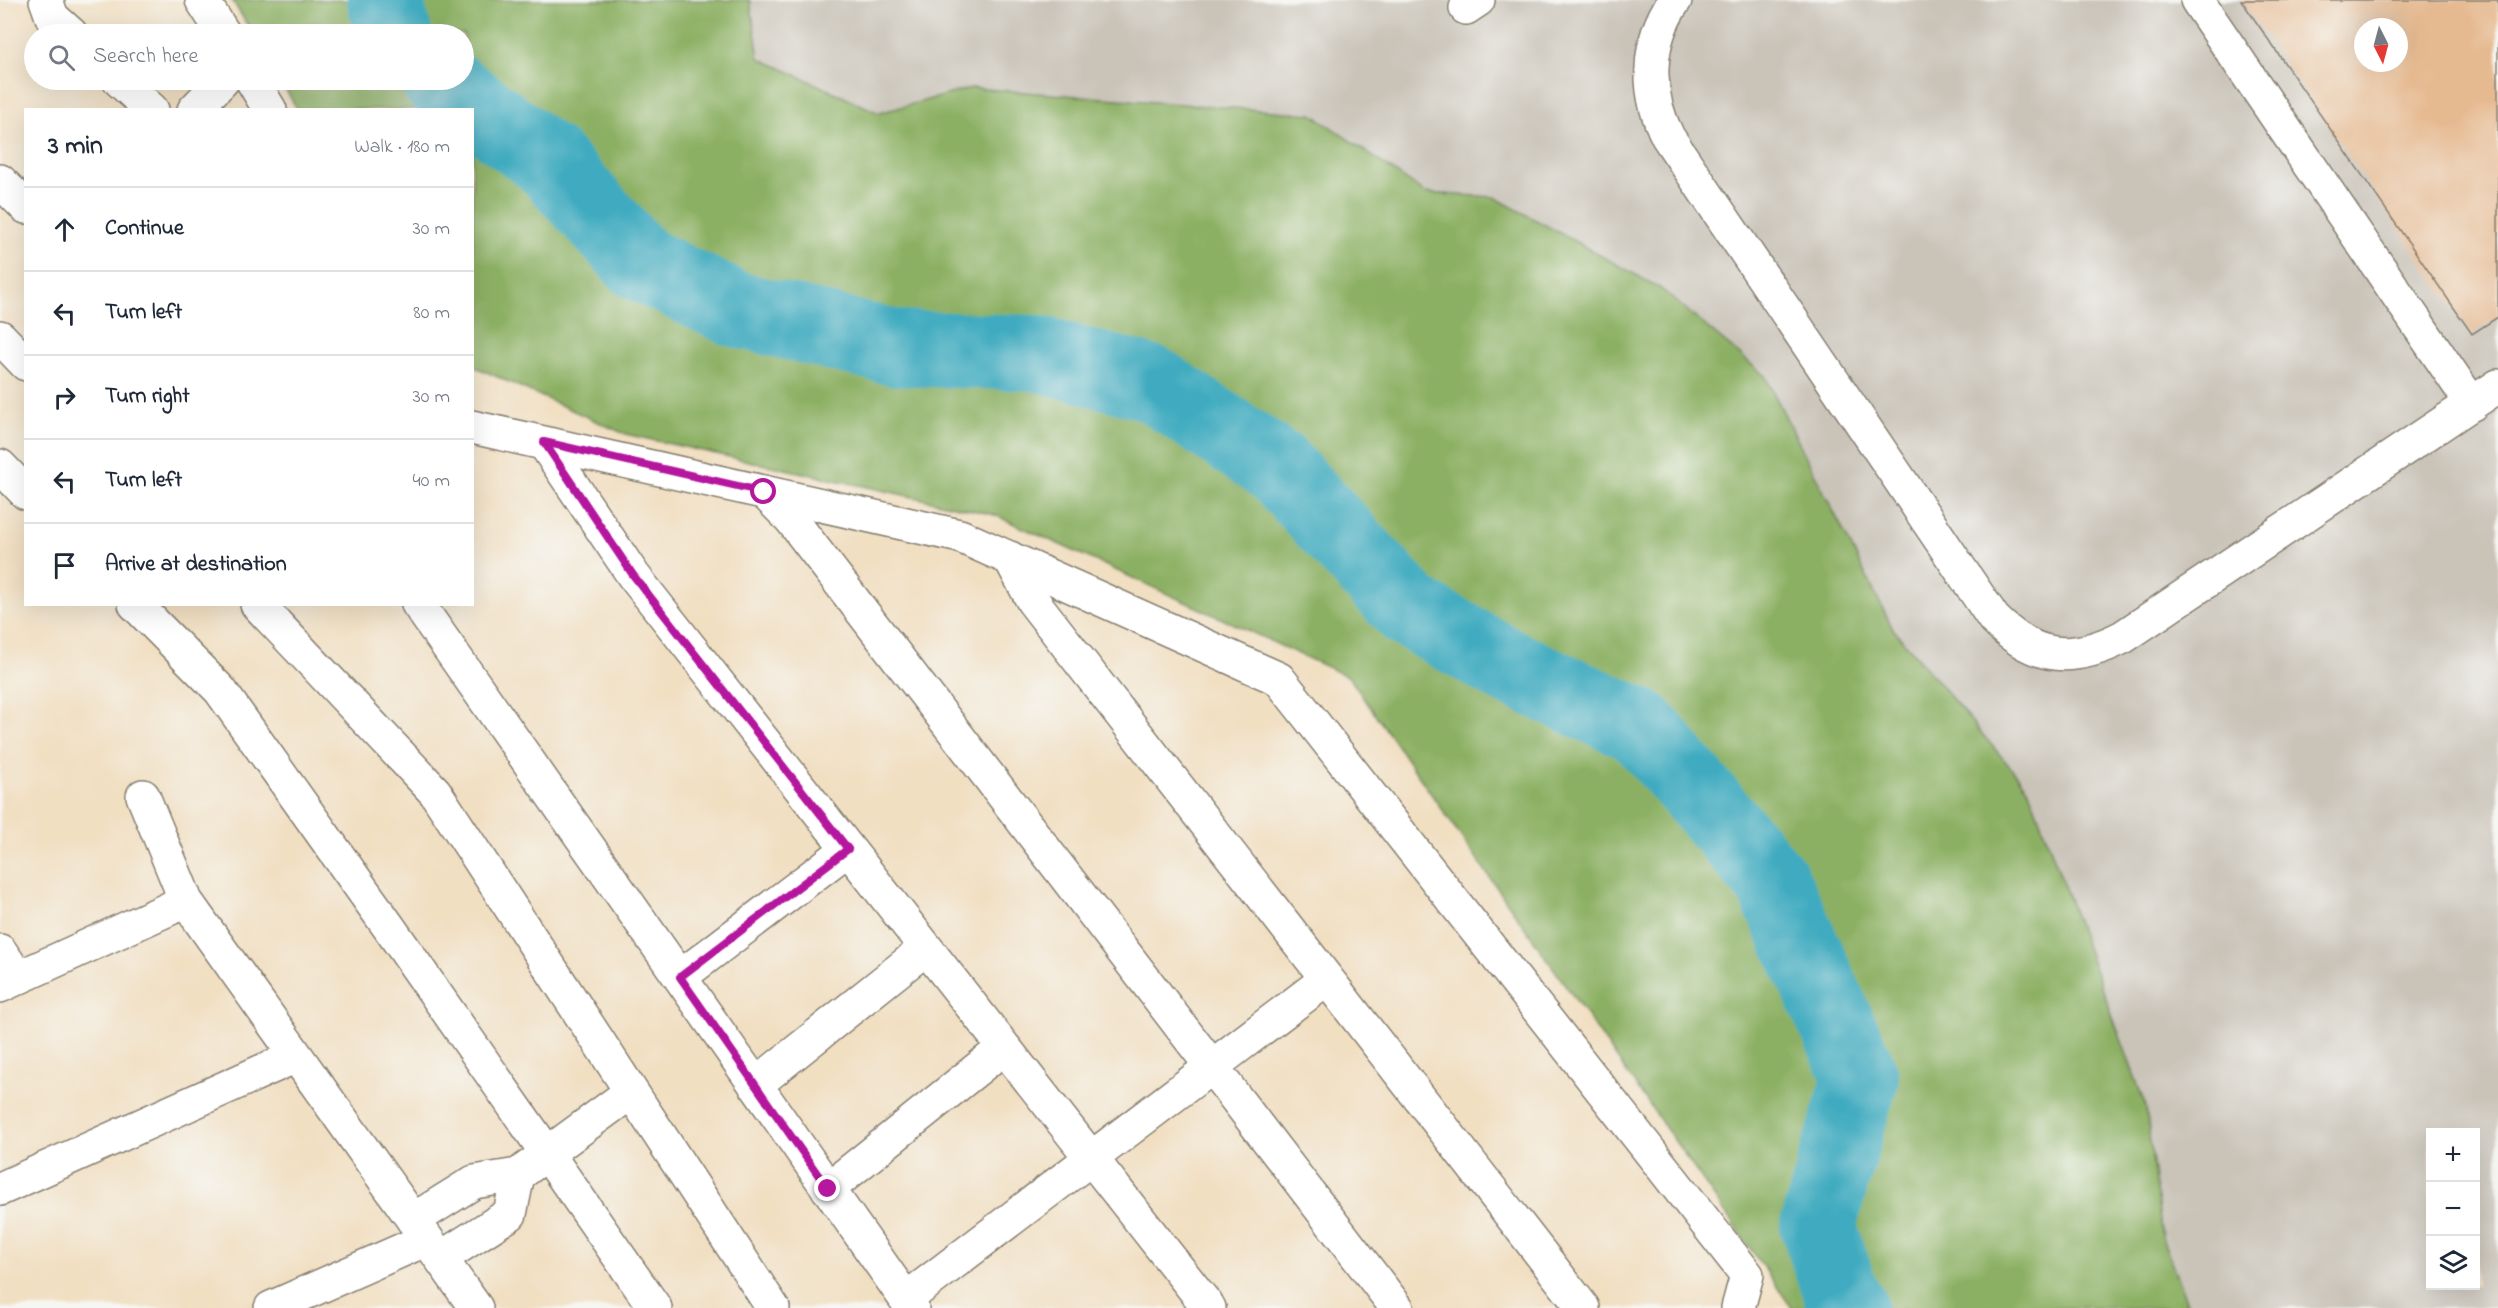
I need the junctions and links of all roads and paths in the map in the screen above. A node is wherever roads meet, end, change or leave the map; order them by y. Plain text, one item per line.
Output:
1 (46, 0) edge
2 (202, 0) edge
3 (1675, 0) edge
4 (2197, 0) edge
5 (60, 24) edge
6 (218, 24) edge
7 (130, 90) edge
8 (213, 90) edge
9 (258, 90) edge
10 (150, 108) edge
11 (196, 108) edge
12 (269, 108) edge
13 (0, 182) edge
14 (24, 205) edge
15 (0, 338) edge
16 (24, 362) edge
17 (2485, 395) edge
18 (474, 427) edge
19 (544, 442) junction
20 (0, 466) edge
21 (24, 491) edge
22 (764, 492) junction
23 (1010, 558) junction
24 (137, 606) edge
25 (259, 606) edge
26 (419, 606) edge
27 (142, 796) dead end
28 (848, 849) junction
29 (186, 901) junction
30 (920, 953) dead end
31 (6, 972) edge
32 (680, 977) junction
33 (1327, 979) junction
34 (996, 1054) dead end
35 (296, 1056) junction
36 (1212, 1067) junction
37 (755, 1085) junction
38 (632, 1092) junction
39 (548, 1155) junction
40 (1090, 1160) junction
41 (518, 1175) junction
42 (0, 1189) edge
43 (828, 1189) junction
44 (427, 1239) junction
45 (909, 1304) edge
46 (271, 1308) edge
47 (476, 1308) edge
48 (655, 1308) edge
49 (773, 1308) edge
50 (1209, 1308) edge
51 (1397, 1308) edge
52 (1583, 1308) edge
53 (1738, 1308) edge

1 - 5 street
2 - 6 street
3 - 17 street
4 - 17 street
7 - 10 street
8 - 11 street
9 - 12 street
13 - 14 street
15 - 16 street
18 - 19 street
19 - 22 street
19 - 28 street
20 - 21 street
22 - 23 street
22 - 36 street
23 - 33 street
23 - 53 street
24 - 39 street
25 - 38 street
26 - 32 street
27 - 29 street
28 - 32 street
28 - 40 street
29 - 31 street
29 - 35 street
30 - 37 street
32 - 37 street
33 - 36 street
33 - 52 street
34 - 43 street
35 - 42 street
35 - 44 street
36 - 40 street
36 - 51 street
37 - 43 street
38 - 39 street
38 - 49 street
39 - 41 street
39 - 48 street
40 - 45 street
40 - 50 street
41 - 44 street
41 - 44 street
43 - 45 street
44 - 46 street
44 - 47 street

